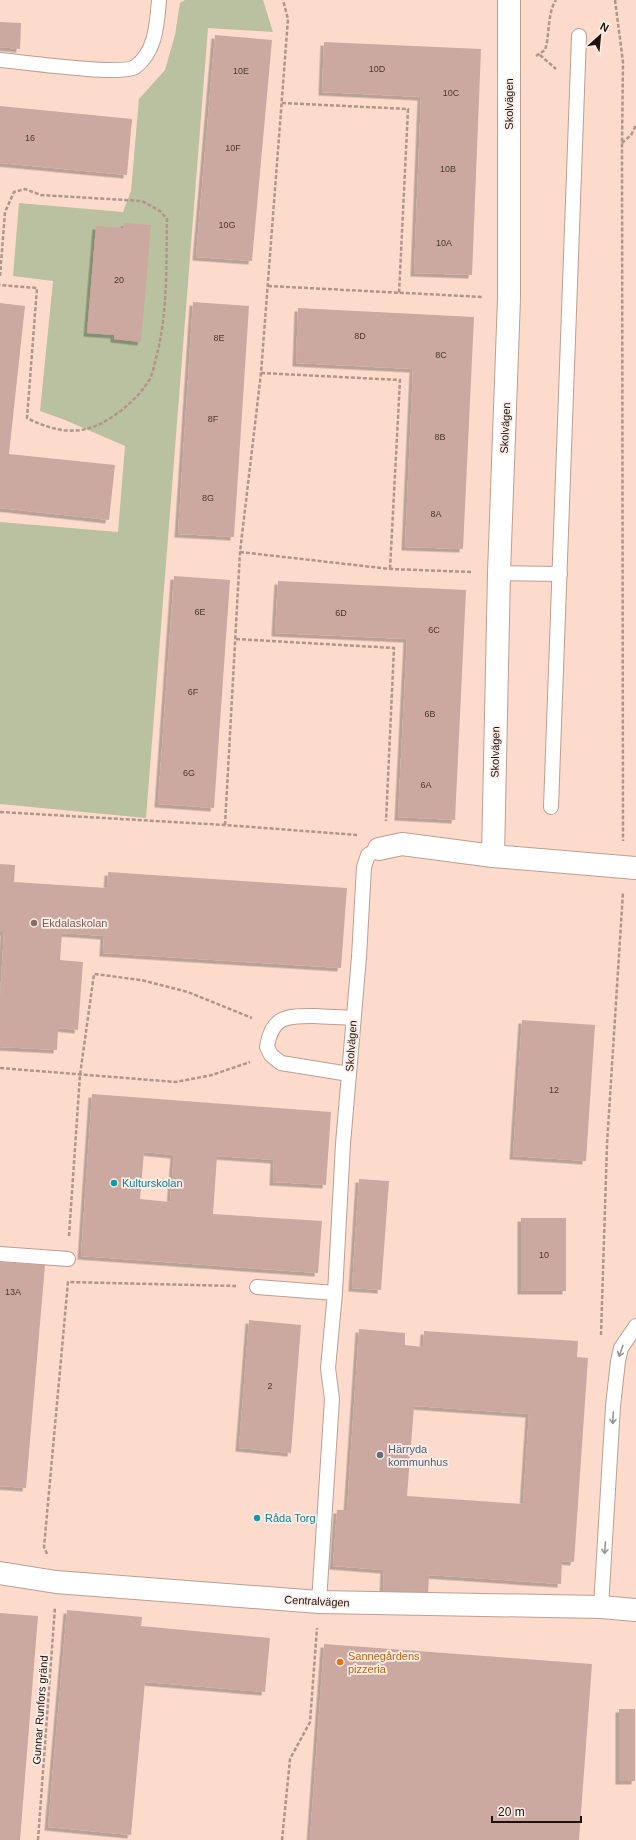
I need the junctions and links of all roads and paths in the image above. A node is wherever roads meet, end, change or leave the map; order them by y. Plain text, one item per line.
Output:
1 (159, 0) edge
2 (283, 0) edge
3 (509, 0) edge
4 (556, 0) edge
5 (615, 0) edge
6 (579, 36) dead end
7 (509, 55) junction
8 (540, 55) junction
9 (0, 60) edge
10 (555, 68) dead end
11 (282, 103) junction
12 (636, 125) edge
13 (622, 144) junction
14 (0, 276) edge
15 (0, 285) edge
16 (268, 286) junction
17 (399, 294) junction
18 (509, 298) junction
19 (261, 373) junction
20 (240, 552) junction
21 (390, 569) junction
22 (499, 573) junction
23 (560, 574) junction
24 (236, 639) junction
25 (551, 806) dead end
26 (0, 812) edge
27 (225, 824) junction
28 (376, 843) junction
29 (493, 856) junction
30 (629, 868) edge
31 (353, 1018) junction
32 (273, 1026) junction
33 (271, 1055) junction
34 (0, 1068) edge
35 (349, 1074) junction
36 (80, 1075) junction
37 (0, 1254) edge
38 (68, 1259) junction
39 (68, 1282) junction
40 (256, 1287) joint
41 (335, 1293) junction
42 (636, 1326) edge
43 (601, 1336) dead end
44 (0, 1573) edge
45 (56, 1582) junction
46 (319, 1602) junction
47 (601, 1607) junction
48 (636, 1610) edge
49 (38, 1840) edge
50 (282, 1840) edge

1 - 9 lane
2 - 11 path
3 - 7 street, Skolvägen
4 - 8 path
5 - 13 path
6 - 23 lane
7 - 8 path
7 - 18 street, Skolvägen
8 - 10 path
11 - 16 path
11 - 17 path
12 - 13 path
13 - 30 path
14 - 15 path
16 - 17 path
16 - 19 path
17 - 18 path
18 - 22 street, Skolvägen
19 - 20 path
19 - 21 path
20 - 21 path
20 - 24 path
21 - 22 path
22 - 23 lane
22 - 29 street, Skolvägen
23 - 25 lane
24 - 27 path
24 - 28 path
26 - 27 path
27 - 28 path
28 - 29 street
28 - 31 lane, Skolvägen
29 - 30 street
30 - 43 path
31 - 32 lane
31 - 35 lane, Skolvägen
32 - 33 lane
32 - 36 path
33 - 35 lane
33 - 36 path
34 - 36 path
35 - 41 lane, Skolvägen
36 - 38 path
37 - 38 lane
38 - 39 path
39 - 40 path
39 - 45 path
40 - 41 lane
41 - 46 lane, Skolvägen
42 -> 47 lane
44 - 45 street, Centralvägen
45 - 46 street, Centralvägen
45 - 49 path, Gunnar Runfors gränd
46 - 47 street, Centralvägen
46 - 50 path
47 - 48 street, Centralvägen

